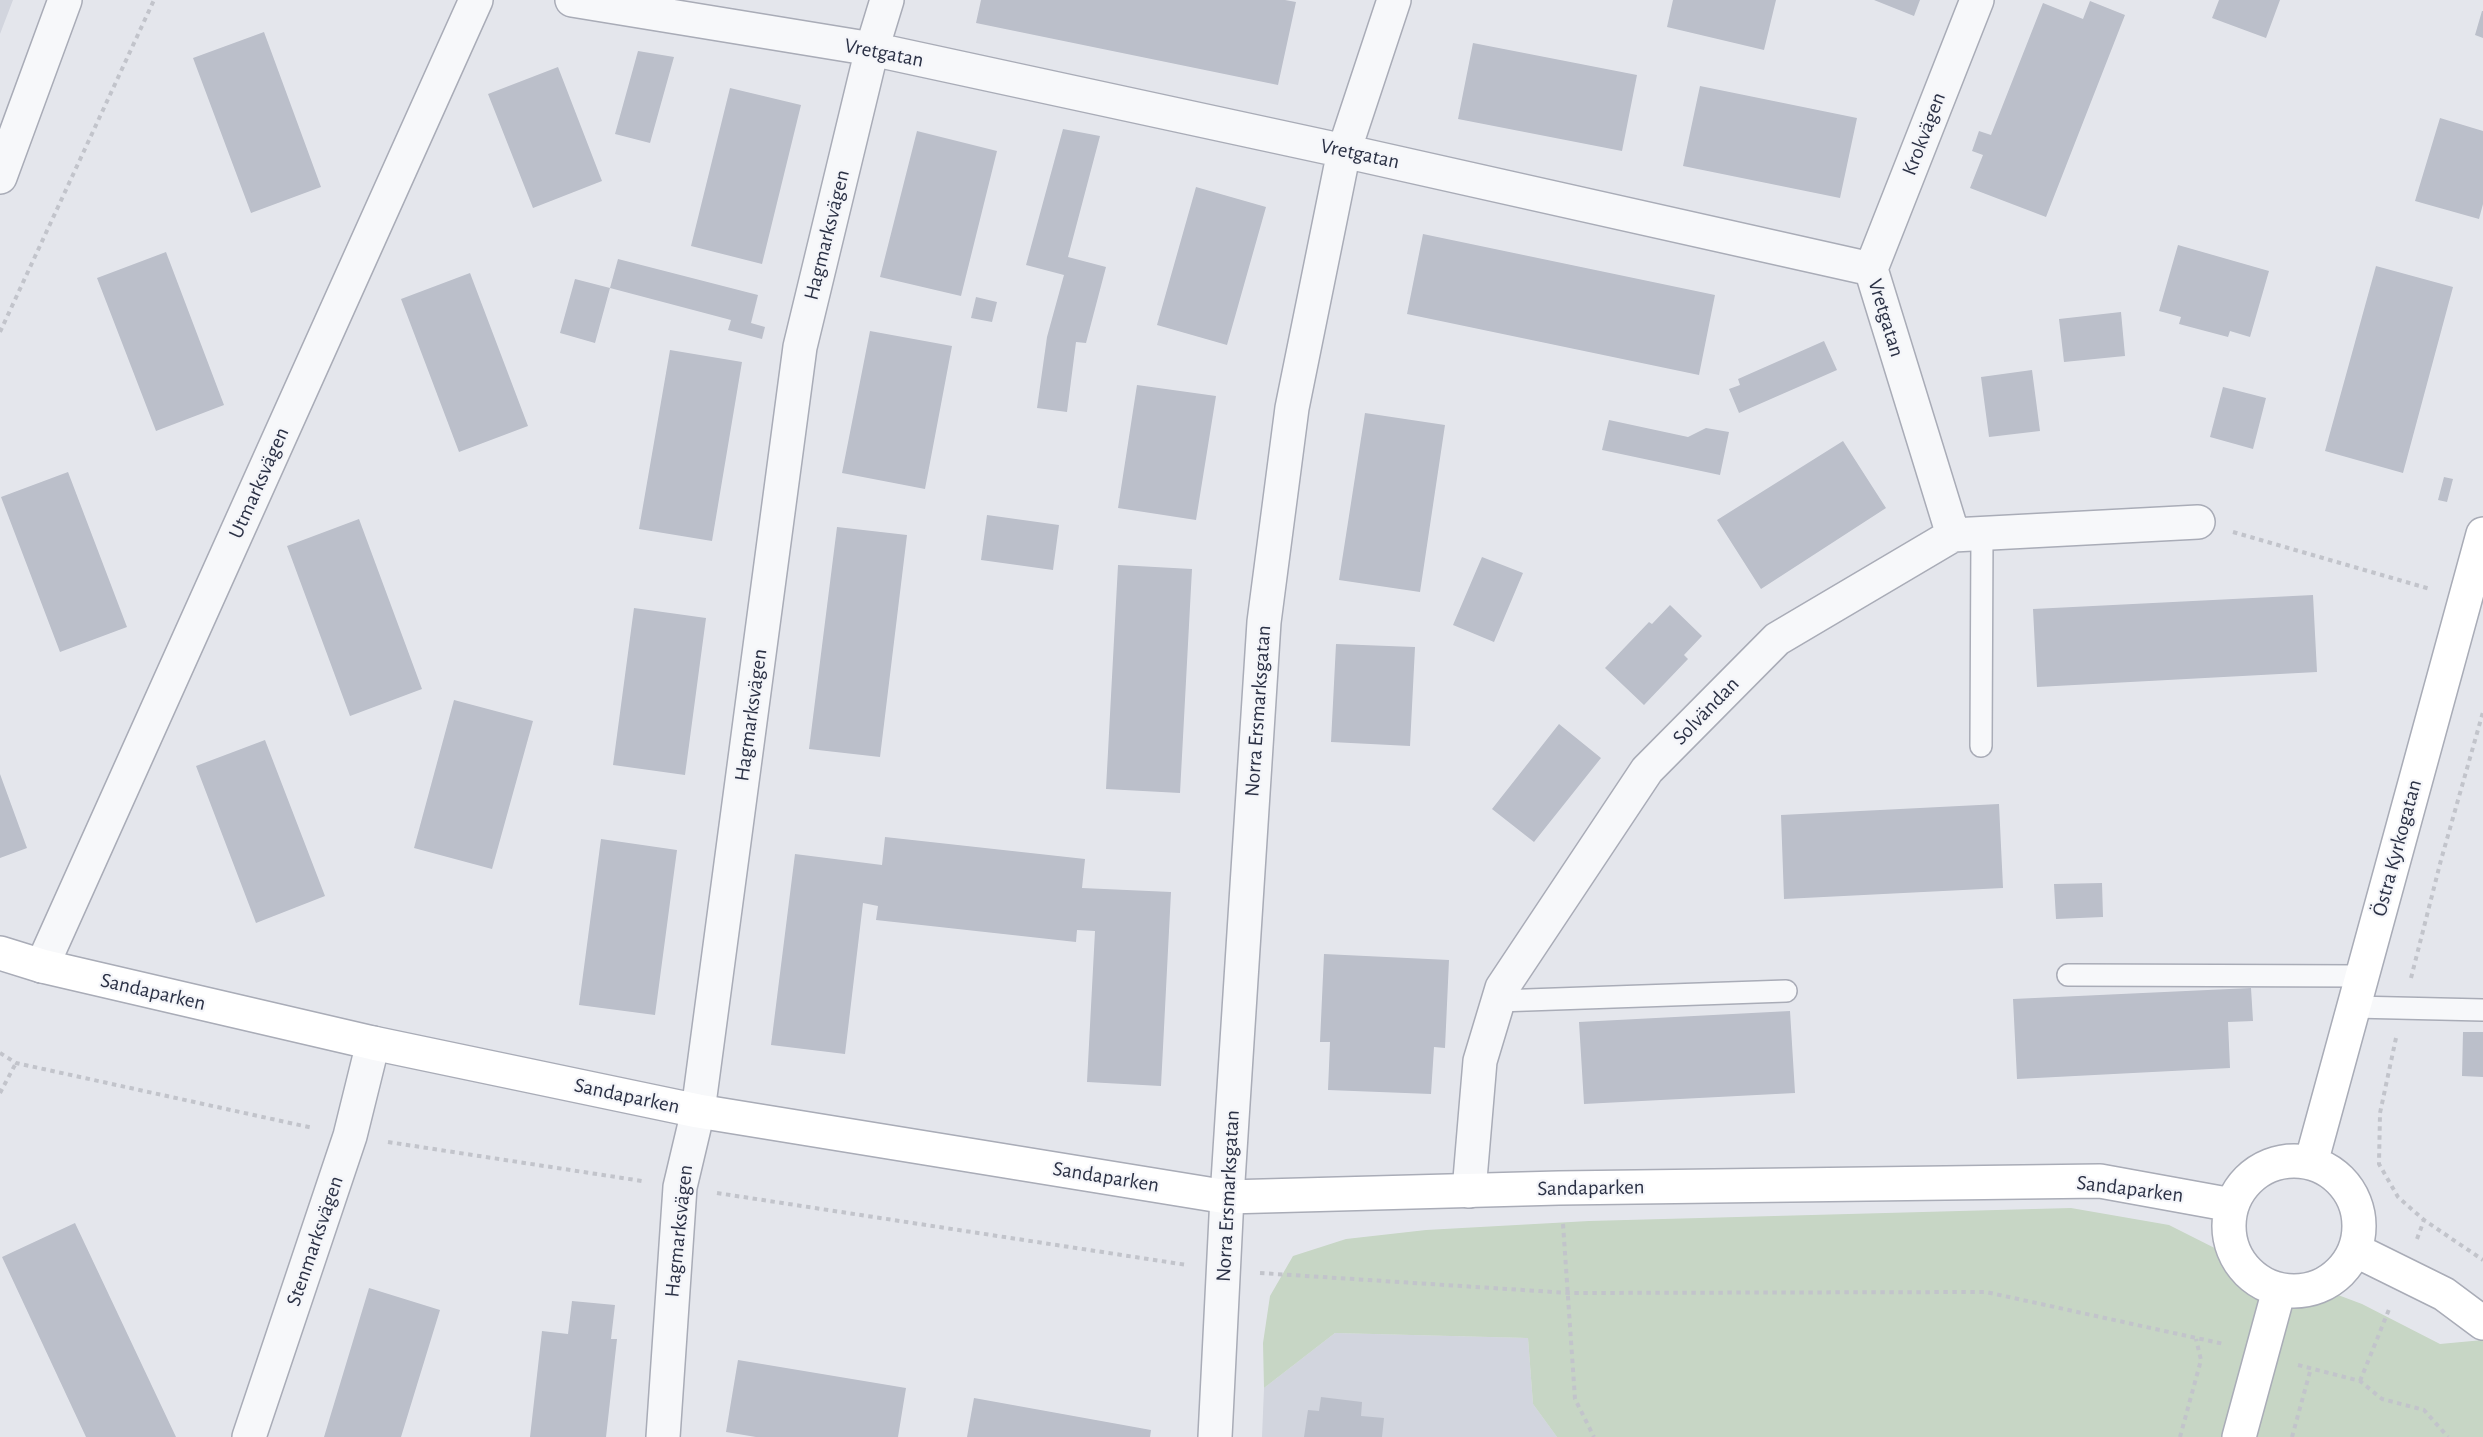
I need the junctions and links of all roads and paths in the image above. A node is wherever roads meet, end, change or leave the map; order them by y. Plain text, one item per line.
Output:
1 (65, 0) edge
2 (154, 0) edge
3 (477, 0) edge
4 (572, 0) edge
5 (887, 0) edge
6 (1395, 0) edge
7 (1977, 0) edge
8 (872, 50) junction
9 (1344, 151) junction
10 (0, 177) edge
11 (1871, 269) junction
12 (0, 332) edge
13 (2198, 522) joint
14 (1967, 534) junction
15 (2483, 534) edge
16 (2465, 599) junction
17 (2483, 712) edge
18 (1981, 746) dead end
19 (0, 953) edge
20 (42, 966) junction
21 (2068, 975) dead end
22 (2362, 976) junction
23 (2409, 984) dead end
24 (1786, 991) dead end
25 (1498, 1001) junction
26 (2354, 1007) junction
27 (2483, 1010) edge
28 (2399, 1028) dead end
29 (372, 1043) junction
30 (16, 1063) dead end
31 (0, 1093) edge
32 (698, 1111) junction
33 (2311, 1163) junction
34 (1559, 1188) junction
35 (1469, 1191) junction
36 (1227, 1197) junction
37 (2232, 1205) junction
38 (2355, 1250) junction
39 (2483, 1260) edge
40 (2279, 1290) junction
41 (2483, 1323) edge
42 (2196, 1339) dead end
43 (2311, 1368) dead end
44 (249, 1437) edge
45 (663, 1437) edge
46 (1215, 1437) edge
47 (1594, 1437) edge
48 (2180, 1437) edge
49 (2239, 1437) edge
50 (2292, 1437) edge

1 - 10 street
2 - 12 path
3 - 20 street, Utmarksvägen
4 - 8 street, Vretgatan
5 - 8 street, Hagmarksvägen
6 - 9 street, Norra Ersmarksgatan
7 - 11 street, Krokvägen
8 - 9 street, Vretgatan
8 - 32 street, Hagmarksvägen
9 - 11 street, Vretgatan
9 - 36 street, Norra Ersmarksgatan
11 - 14 street, Vretgatan
13 - 14 street, Solvändan
13 - 16 path
14 - 18 lane
14 - 25 street, Solvändan
15 - 16 street, Östra Kyrkogatan
16 - 22 street, Östra Kyrkogatan
17 - 23 path
19 - 20 street, Sandaparken
20 - 29 street, Sandaparken
21 - 22 lane
22 - 26 street, Östra Kyrkogatan
24 - 25 lane
25 - 35 street, Solvändan
26 - 27 lane
26 - 33 street, Östra Kyrkogatan
28 - 39 path
29 - 32 street, Sandaparken
29 - 44 street, Stenmarksvägen
30 - 31 path
32 - 36 street, Sandaparken
32 - 45 street, Hagmarksvägen
33 - 37 street
33 - 38 street
34 - 35 street, Sandaparken
34 - 37 street, Sandaparken
34 - 47 path
35 - 36 street, Sandaparken
36 - 46 street, Norra Ersmarksgatan
37 - 40 street
38 - 40 street
38 - 41 street
40 - 49 street
42 - 48 path
43 - 50 path

